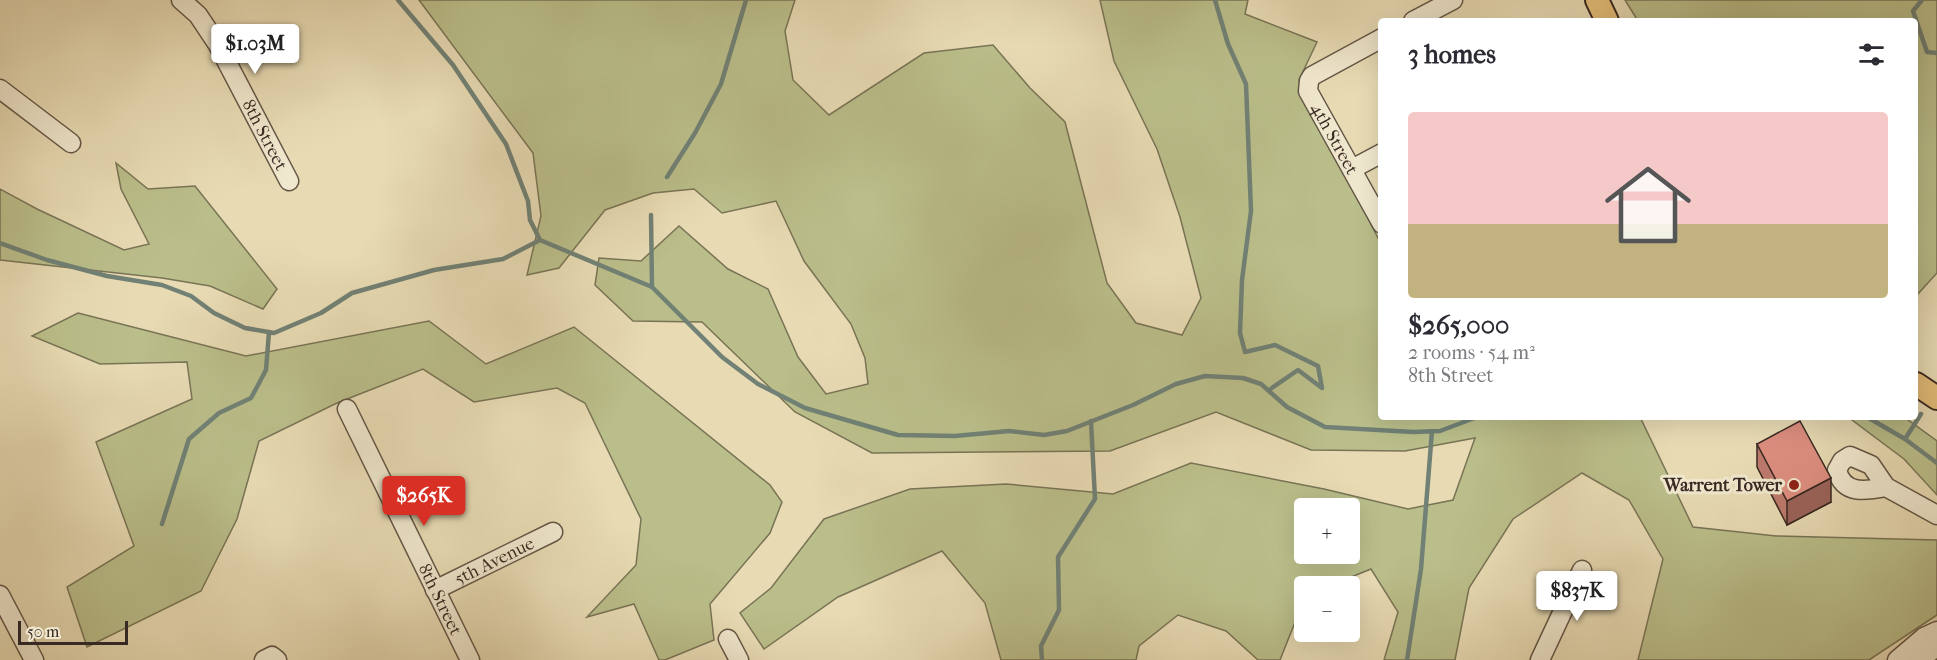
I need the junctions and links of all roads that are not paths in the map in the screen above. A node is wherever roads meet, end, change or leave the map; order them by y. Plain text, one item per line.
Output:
1 (181, 0) edge
2 (1453, 0) edge
3 (1597, 0) edge
4 (1419, 18) edge
5 (1606, 18) edge
6 (1378, 40) edge
7 (0, 89) edge
8 (71, 143) dead end
9 (1378, 155) edge
10 (1352, 169) junction
11 (289, 181) dead end
12 (1378, 217) edge
13 (1918, 385) edge
14 (1937, 398) edge
15 (347, 409) dead end
16 (1886, 487) dead end
17 (1937, 515) edge
18 (553, 532) dead end
19 (1582, 570) dead end
20 (435, 590) junction
21 (0, 595) edge
22 (1937, 631) edge
23 (728, 639) dead end
24 (1937, 647) edge
25 (34, 660) edge
26 (470, 660) edge
27 (739, 660) edge
28 (1540, 660) edge
29 (1897, 660) edge
30 (1919, 660) edge

1 - 11 street, 8th Street
2 - 4 street
3 - 5 main road
6 - 10 street, 4th Street
7 - 8 street
9 - 10 street
10 - 12 street, 4th Street
13 - 14 main road
15 - 20 street, 8th Street
16 - 17 street
18 - 20 street, 5th Avenue
19 - 28 street
20 - 26 street, 8th Street
21 - 25 street
22 - 29 street
23 - 27 street
24 - 30 street

